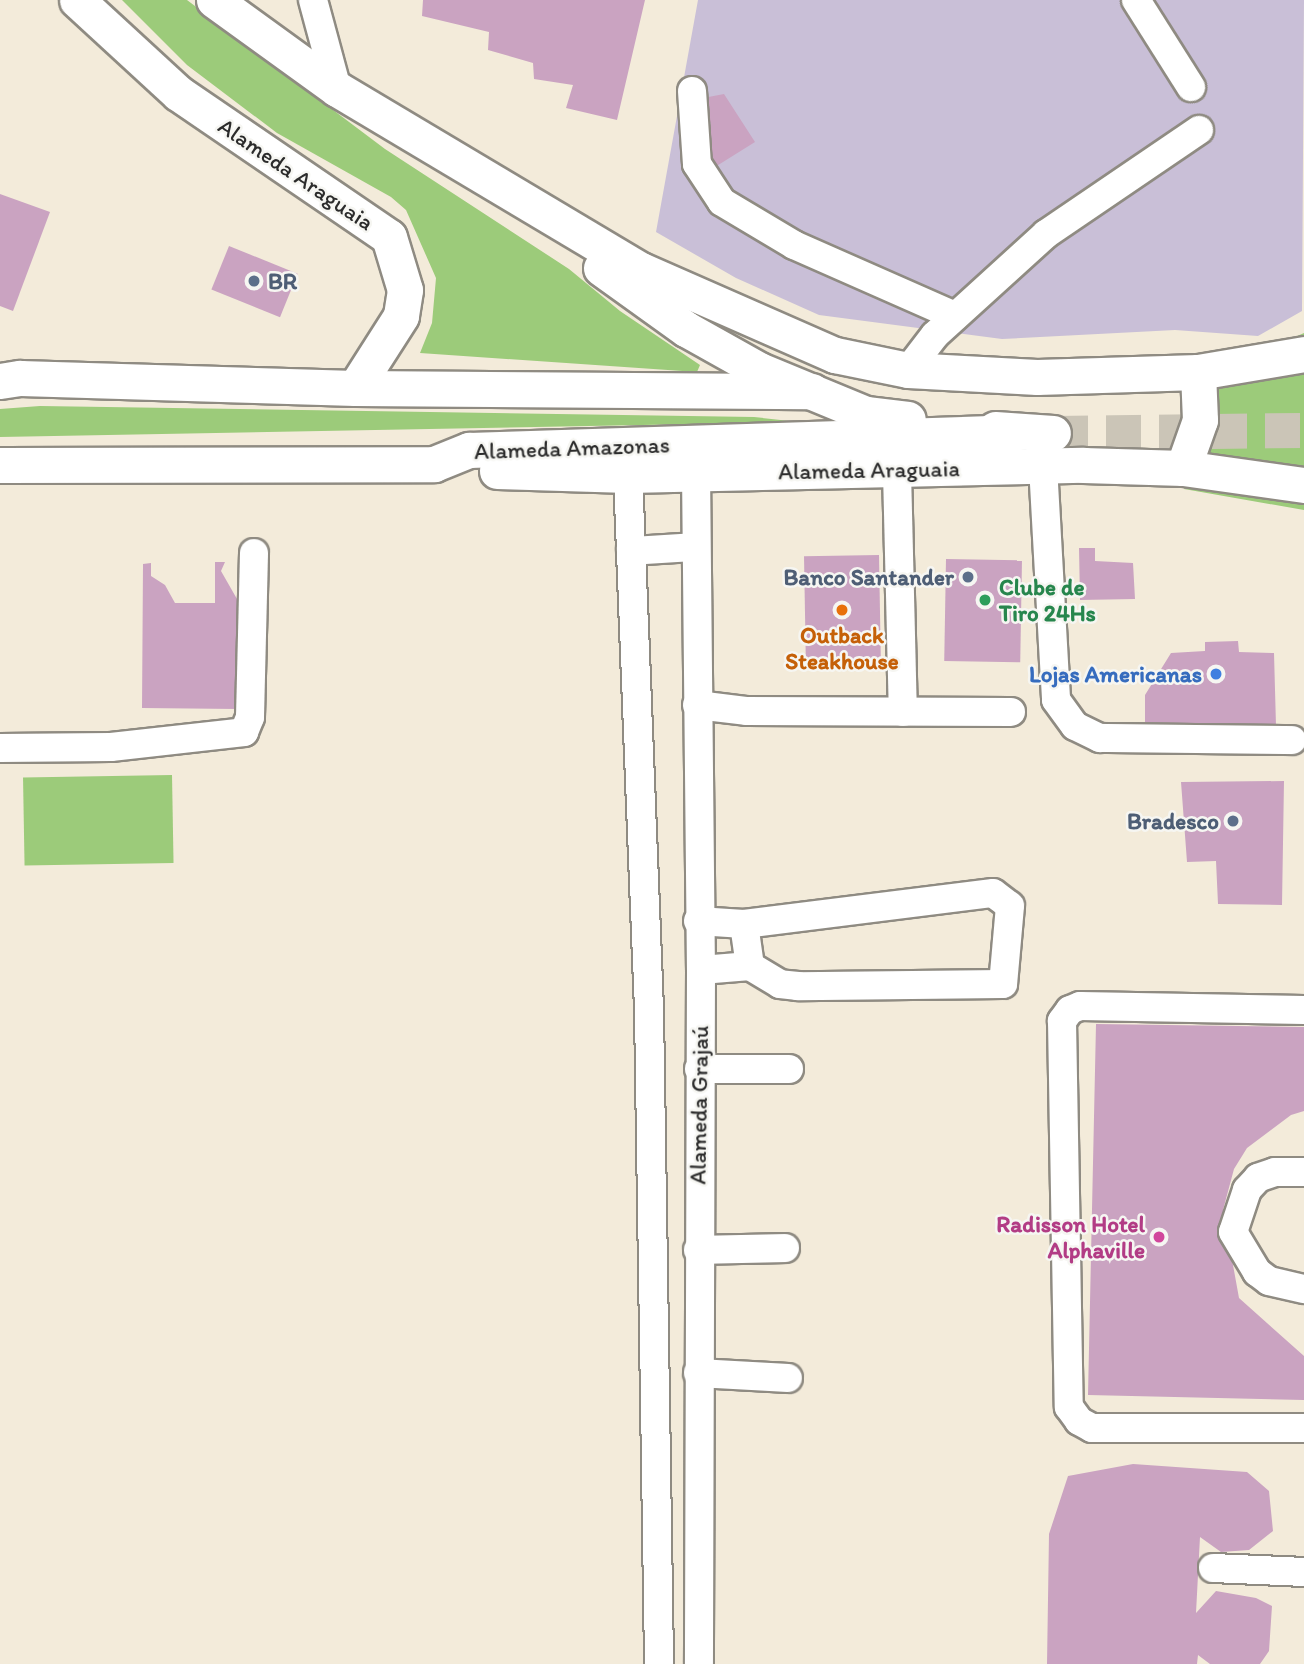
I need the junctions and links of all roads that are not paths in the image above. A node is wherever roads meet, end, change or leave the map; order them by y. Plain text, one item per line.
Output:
1 (77, 0) edge
2 (214, 0) edge
3 (313, 0) edge
4 (1136, 0) edge
5 (1191, 87) dead end
6 (337, 89) junction
7 (692, 91) dead end
8 (1199, 130) dead end
9 (507, 190) junction
10 (955, 316) junction
11 (1304, 354) edge
12 (908, 370) junction
13 (1198, 372) junction
14 (0, 381) edge
15 (355, 388) junction
16 (812, 391) junction
17 (1036, 433) joint
18 (434, 464) junction
19 (0, 465) edge
20 (1043, 466) junction
21 (1183, 468) junction
22 (696, 470) junction
23 (898, 471) junction
24 (628, 475) junction
25 (1304, 485) edge
26 (695, 547) junction
27 (631, 551) junction
28 (254, 553) dead end
29 (696, 705) junction
30 (903, 712) junction
31 (1011, 712) dead end
32 (1293, 740) dead end
33 (0, 748) edge
34 (698, 921) junction
35 (744, 923) junction
36 (750, 966) junction
37 (701, 970) junction
38 (1304, 1010) edge
39 (699, 1069) junction
40 (789, 1069) dead end
41 (1304, 1172) edge
42 (785, 1248) dead end
43 (653, 1252) junction
44 (698, 1257) junction
45 (1304, 1289) edge
46 (698, 1373) junction
47 (788, 1378) dead end
48 (1304, 1428) edge
49 (1213, 1568) dead end
50 (1304, 1573) edge
51 (659, 1664) edge
52 (699, 1664) edge

1 - 15 main road, Alameda Araguaia
2 - 6 main road, Alameda Araguaia
3 - 6 street
4 - 5 street
6 - 9 main road, Alameda Araguaia
7 - 10 street
8 - 10 street
9 - 12 main road, Alameda Araguaia
9 - 16 main road, Alameda Araguaia
10 - 12 street
11 - 13 main road, Alameda Araguaia
12 - 13 main road, Alameda Araguaia
13 - 21 main road
14 - 15 main road
15 - 16 main road
16 - 17 main road, Alameda Araguaia
17 - 18 main road, Alameda Amazonas
18 - 19 main road, Alameda Amazonas
18 - 24 main road, Alameda Araguaia
20 - 21 main road, Alameda Araguaia
20 - 23 main road, Alameda Araguaia
20 - 32 street
21 - 25 main road, Alameda Araguaia
22 - 23 main road, Alameda Araguaia
22 - 24 main road, Alameda Araguaia
22 - 26 street, Alameda Grajaú
23 - 30 street
24 - 27 street, Alameda Grajaú
26 - 27 street
26 - 29 street, Alameda Grajaú
27 - 43 street, Alameda Grajaú
28 - 33 street
29 - 30 street
29 - 34 street, Alameda Grajaú
30 - 31 street
34 - 35 street
34 - 37 street, Alameda Grajaú
35 - 36 street
35 - 36 street
36 - 37 street
37 - 39 street, Alameda Grajaú
38 - 48 street
39 - 40 street
39 - 44 street, Alameda Grajaú
41 - 45 street
42 - 44 street
43 - 44 street
43 - 51 street, Alameda Grajaú
44 - 46 street, Alameda Grajaú
46 - 47 street
46 - 52 street, Alameda Grajaú
49 - 50 street

